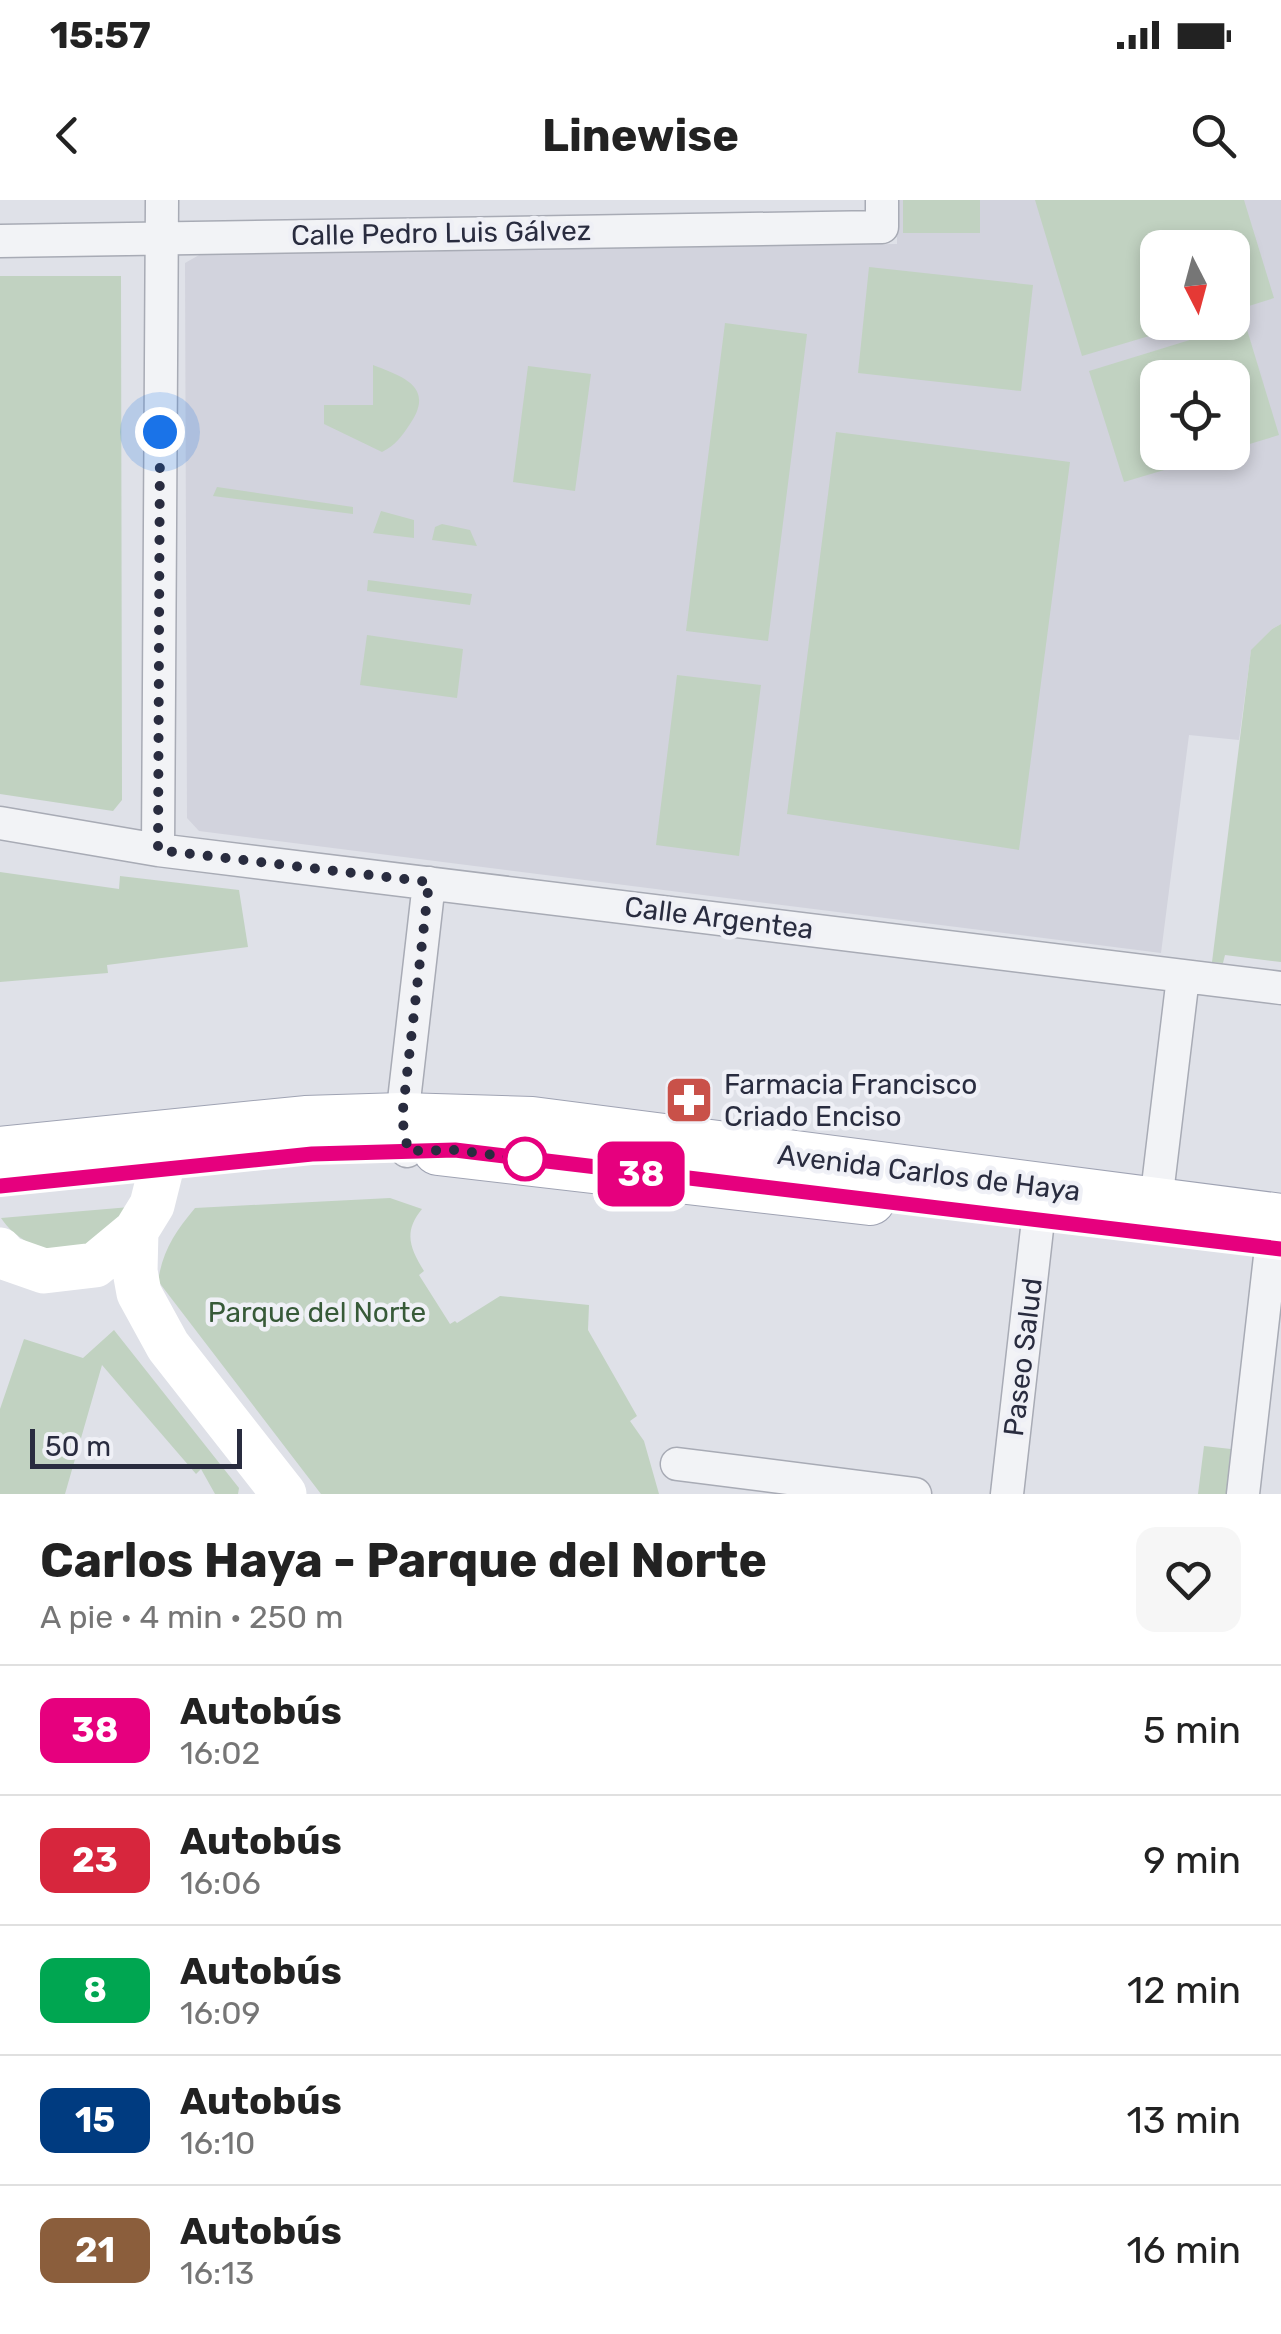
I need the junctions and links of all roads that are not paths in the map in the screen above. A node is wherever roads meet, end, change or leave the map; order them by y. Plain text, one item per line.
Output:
1 (162, 200) edge
2 (882, 214) edge
3 (162, 238) junction
4 (0, 240) edge
5 (0, 823) edge
6 (158, 850) junction
7 (429, 882) junction
8 (1183, 977) junction
9 (1281, 988) edge
10 (405, 1134) junction
11 (0, 1152) edge
12 (159, 1153) junction
13 (0, 1186) edge
14 (1156, 1202) junction
15 (1038, 1220) junction
16 (136, 1231) junction
17 (1278, 1239) edge
18 (2, 1266) edge
19 (69, 1268) junction
20 (168, 1346) junction
21 (677, 1464) dead end
22 (280, 1492) edge
23 (915, 1494) edge
24 (1007, 1494) edge
25 (1243, 1494) edge

1 - 3 street
2 - 3 street, Calle Pedro Luis Gálvez
3 - 4 street, Calle Pedro Luis Gálvez
3 - 6 street
5 - 6 street, Calle Argentea
6 - 7 street, Calle Argentea
7 - 8 street, Calle Argentea
7 - 10 street
8 - 9 street, Calle Argentea
8 - 14 street
10 - 12 main road, Avenida Carlos de Haya
10 - 14 main road, Avenida Carlos de Haya
10 - 15 main road, Avenida Carlos de Haya
11 - 12 main road, Avenida Carlos de Haya
12 - 13 main road, Avenida Carlos de Haya
12 - 16 street
14 - 17 main road, Avenida Carlos de Haya
15 - 17 main road, Avenida Carlos de Haya
15 - 24 street, Paseo Salud
16 - 19 street
16 - 20 street
17 - 25 street
18 - 19 street
19 - 20 street
20 - 22 street
21 - 23 street

